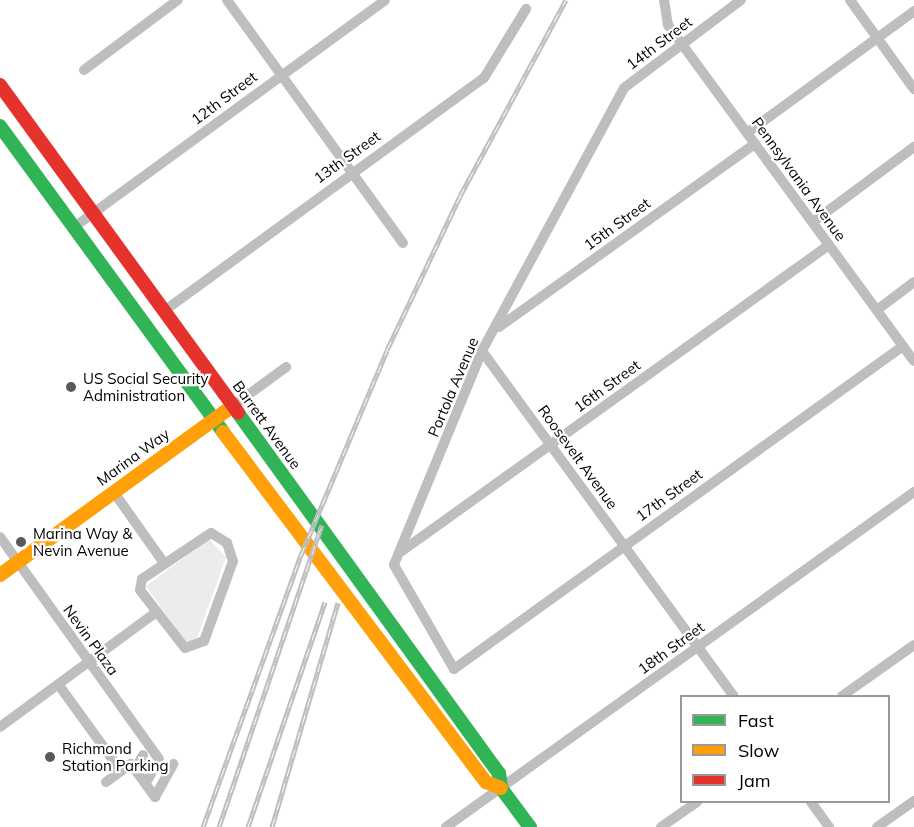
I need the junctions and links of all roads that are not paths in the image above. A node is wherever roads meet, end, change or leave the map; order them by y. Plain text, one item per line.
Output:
1 (178, 0) edge
2 (227, 0) edge
3 (385, 0) edge
4 (664, 0) edge
5 (741, 0) edge
6 (850, 0) edge
7 (526, 9) dead end
8 (914, 11) edge
9 (877, 38) junction
10 (682, 44) junction
11 (84, 70) dead end
12 (281, 74) junction
13 (0, 86) edge
14 (624, 88) joint
15 (914, 89) edge
16 (0, 126) edge
17 (747, 133) junction
18 (755, 144) junction
19 (914, 147) edge
20 (352, 172) junction
21 (87, 217) junction
22 (813, 222) junction
23 (403, 243) dead end
24 (829, 245) junction
25 (914, 282) edge
26 (876, 310) junction
27 (164, 311) junction
28 (497, 329) junction
29 (903, 346) junction
30 (482, 351) junction
31 (914, 362) edge
32 (286, 367) dead end
33 (233, 406) junction
34 (214, 419) junction
35 (550, 445) junction
36 (113, 491) junction
37 (914, 492) edge
38 (0, 537) edge
39 (624, 545) junction
40 (401, 552) junction
41 (18, 561) junction
42 (164, 563) junction
43 (0, 575) edge
44 (155, 613) junction
45 (914, 645) edge
46 (698, 647) junction
47 (89, 662) junction
48 (454, 669) joint
49 (58, 684) junction
50 (733, 695) edge
51 (844, 695) edge
52 (0, 727) edge
53 (146, 751) junction
54 (157, 763) junction
55 (135, 769) junction
56 (121, 771) junction
57 (106, 782) dead end
58 (146, 783) junction
59 (501, 788) junction
60 (914, 801) edge
61 (694, 803) edge
62 (812, 803) edge
63 (446, 827) edge
64 (530, 827) edge
65 (661, 827) edge
66 (829, 827) edge
67 (877, 827) edge

1 - 11 street
2 - 12 street
3 - 12 street, 12th Street
4 - 10 street, Pennsylvania Avenue
5 - 10 street, 14th Street
6 - 9 street
7 - 20 street, 13th Street
8 - 9 street
9 - 15 street
9 - 17 street
10 - 14 street, 14th Street
10 - 17 street, Pennsylvania Avenue
12 - 20 street
12 - 21 street, 12th Street
13 - 21 main road, Barrett Avenue
14 - 28 street, Portola Avenue
16 - 34 main road, Barrett Avenue
17 - 18 street, Pennsylvania Avenue
18 - 22 street, Pennsylvania Avenue
18 - 28 street, 15th Street
19 - 22 street
20 - 23 street
20 - 27 street, 13th Street
21 - 27 main road, Barrett Avenue
22 - 24 street, Pennsylvania Avenue
24 - 26 street, Pennsylvania Avenue
24 - 35 street, 16th Street
25 - 26 street
26 - 29 street, Pennsylvania Avenue
27 - 33 main road, Barrett Avenue
28 - 30 street, Portola Avenue
29 - 31 street, Pennsylvania Avenue
29 - 39 street, 17th Street
30 - 35 street, Roosevelt Avenue
30 - 40 street, Portola Avenue
32 - 33 street, Marina Way
33 - 34 main road, Marina Way
33 - 59 main road, Barrett Avenue
34 - 36 main road, Marina Way
34 - 59 main road, Barrett Avenue
35 - 39 street, Roosevelt Avenue
35 - 40 street, 16th Street
36 - 41 main road, Marina Way
36 - 42 street
37 - 46 street, 18th Street
38 - 41 street, Nevin Plaza
39 - 46 street, Roosevelt Avenue
39 - 48 street, 17th Street
40 - 48 street, Portola Avenue
41 - 43 main road, Marina Way
41 - 47 street, Nevin Plaza
42 - 44 street
42 - 44 street
44 - 47 street
45 - 51 street
46 - 50 street, Roosevelt Avenue
46 - 59 street, 18th Street
47 - 49 street
47 - 53 street, Nevin Plaza
49 - 52 street
49 - 56 street
53 - 54 street, Nevin Plaza
53 - 55 street
54 - 58 street
54 - 58 street
55 - 56 street
55 - 58 street
56 - 57 street
59 - 63 street, 18th Street
59 - 64 main road, Barrett Avenue
60 - 67 street
61 - 65 street
62 - 66 street

